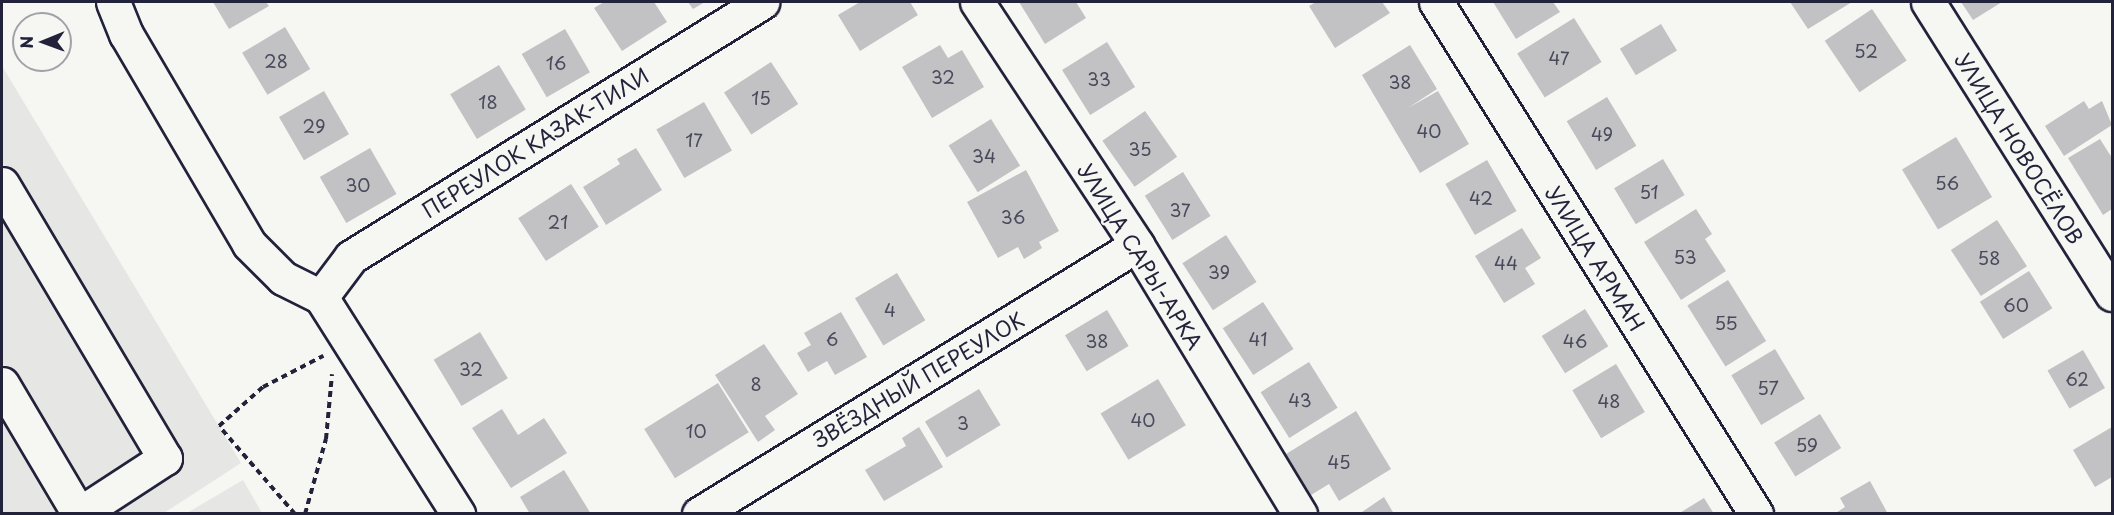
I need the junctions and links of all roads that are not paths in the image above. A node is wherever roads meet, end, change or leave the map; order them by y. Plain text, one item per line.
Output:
1 (113, 2) edge
2 (762, 2) edge
3 (977, 2) edge
4 (1436, 2) edge
5 (1928, 2) edge
6 (2, 184) edge
7 (1137, 245) junction
8 (2112, 294) edge
9 (321, 297) junction
10 (2, 384) edge
11 (79, 513) edge
12 (458, 513) edge
13 (699, 513) edge
14 (1300, 513) edge
15 (1756, 513) edge

1 - 9 lane
2 - 9 lane, ПЕРЕУЛОК КАЗАК-ТИЛИ
3 - 7 lane, УЛИЦА САРЫ-АРКА
4 - 15 lane, УЛИЦА АРМАН
5 - 8 lane, УЛИЦА НОВОСЁЛОВ
6 - 11 lane
7 - 13 lane, ЗВЁЗДНЫЙ ПЕРЕУЛОК
7 - 14 lane, УЛИЦА САРЫ-АРКА
9 - 12 lane
10 - 11 lane

